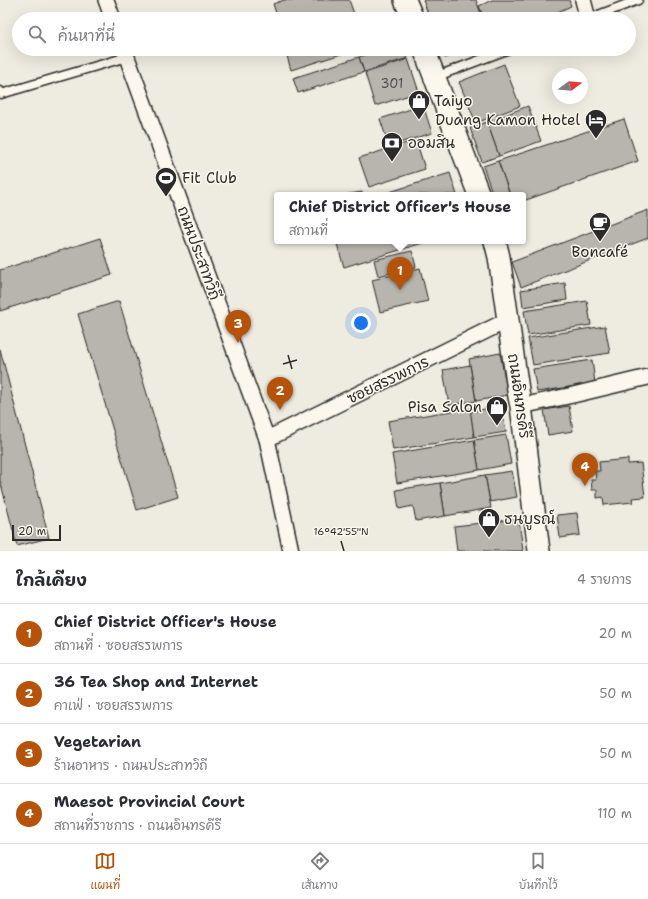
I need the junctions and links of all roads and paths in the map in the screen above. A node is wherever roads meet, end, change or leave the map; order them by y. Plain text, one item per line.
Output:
1 (106, 0) edge
2 (405, 0) edge
3 (583, 0) edge
4 (638, 0) edge
5 (110, 12) edge
6 (410, 12) edge
7 (586, 12) edge
8 (606, 12) edge
9 (117, 56) edge
10 (127, 56) edge
11 (426, 56) edge
12 (490, 56) edge
13 (434, 77) junction
14 (0, 91) edge
15 (478, 192) edge
16 (496, 244) edge
17 (508, 320) junction
18 (648, 377) edge
19 (521, 406) junction
20 (267, 439) junction
21 (291, 551) edge
22 (539, 551) edge

1 - 5 street
2 - 6 main road
3 - 7 street
4 - 8 lane
9 - 14 lane
10 - 20 street, ถนนประสาทวิถี
11 - 13 main road
12 - 13 lane
13 - 15 main road
16 - 17 main road, ถนนอินทรคีรี
17 - 19 main road, ถนนอินทรคีรี
17 - 20 street, ซอยสรรพการ
18 - 19 street
19 - 22 main road, ถนนอินทรคีรี
20 - 21 street, ถนนประสาทวิถี

